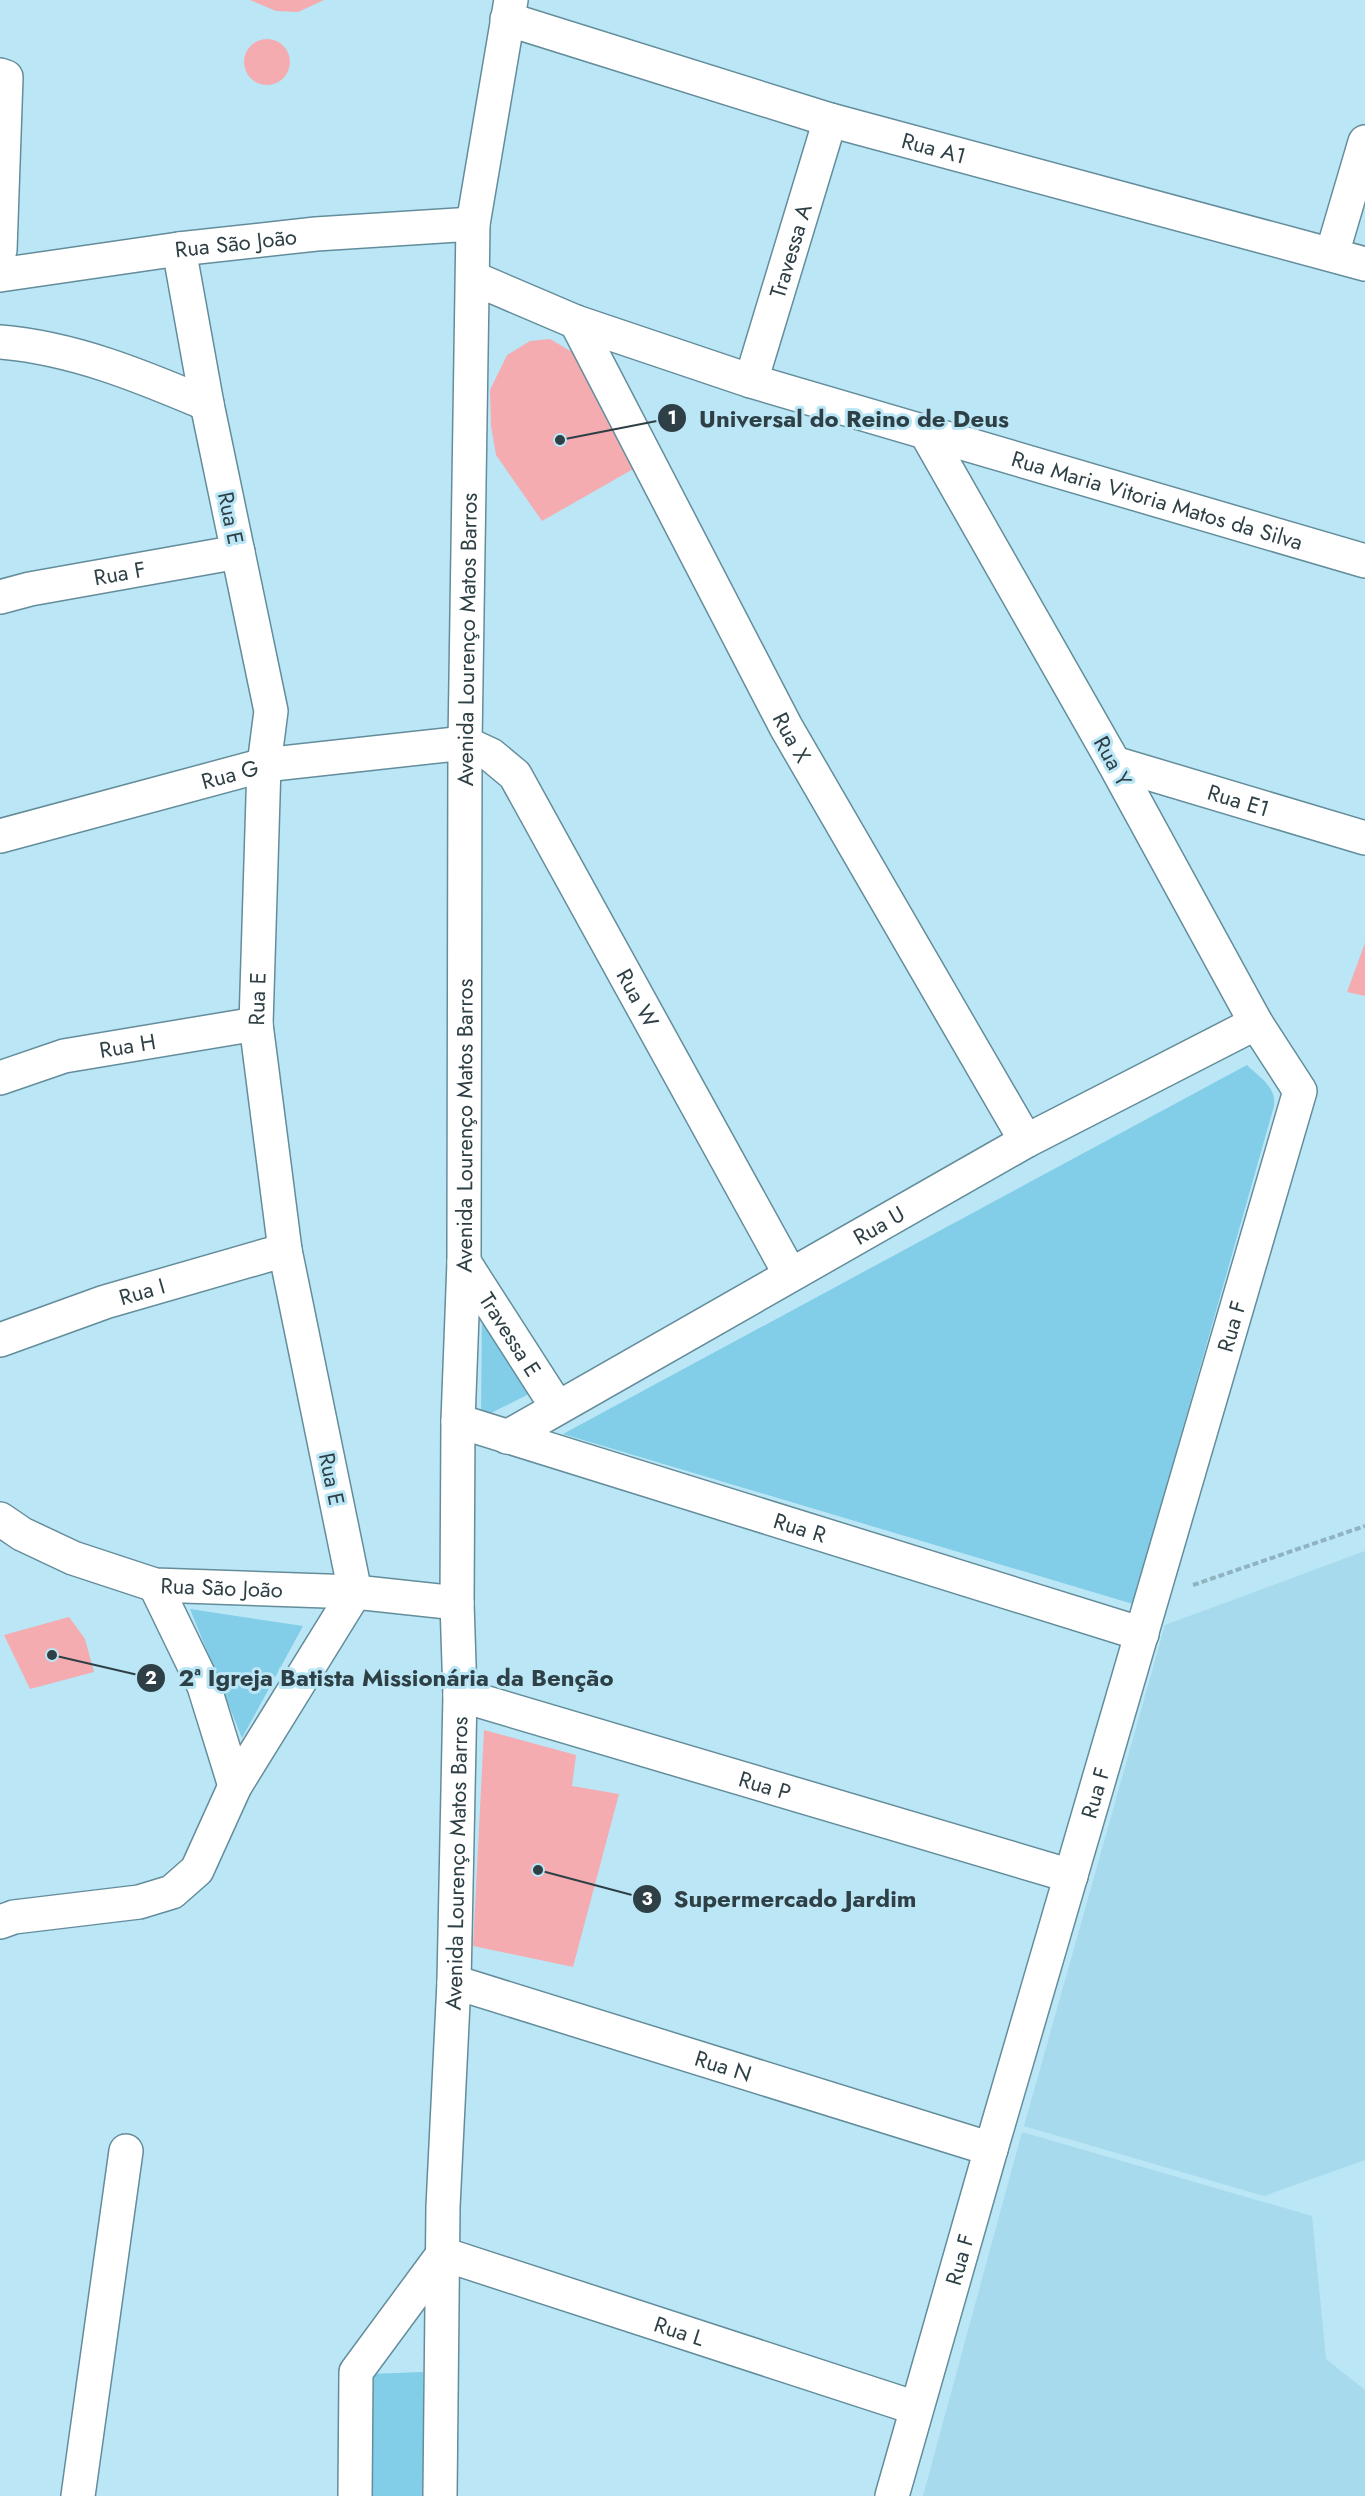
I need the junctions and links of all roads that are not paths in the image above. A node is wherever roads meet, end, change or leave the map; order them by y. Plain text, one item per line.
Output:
1 (509, 9) edge
2 (0, 75) edge
3 (830, 120) junction
4 (1365, 142) edge
5 (473, 224) junction
6 (179, 249) junction
7 (0, 250) edge
8 (1332, 254) junction
9 (1365, 264) edge
10 (0, 275) edge
11 (473, 279) junction
12 (576, 322) junction
13 (0, 342) edge
14 (751, 381) junction
15 (207, 404) junction
16 (925, 431) junction
17 (238, 552) junction
18 (1365, 561) edge
19 (0, 597) edge
20 (465, 743) junction
21 (1114, 763) junction
22 (264, 765) junction
23 (0, 836) edge
24 (1365, 838) edge
25 (1256, 1023) junction
26 (256, 1024) junction
27 (0, 1078) edge
28 (1300, 1091) joint
29 (1026, 1141) junction
30 (285, 1250) junction
31 (464, 1262) junction
32 (790, 1274) junction
33 (0, 1340) edge
34 (557, 1407) junction
35 (458, 1421) junction
36 (507, 1437) junction
37 (0, 1519) edge
38 (155, 1585) junction
39 (355, 1592) junction
40 (457, 1603) junction
41 (1142, 1634) junction
42 (460, 1695) junction
43 (235, 1786) junction
44 (1071, 1876) junction
45 (0, 1922) edge
46 (454, 1982) junction
47 (991, 2150) junction
48 (126, 2151) dead end
49 (442, 2254) junction
50 (916, 2408) junction
51 (78, 2496) edge
52 (355, 2496) edge
53 (440, 2496) edge
54 (892, 2496) edge

1 - 3 street, Rua A1
1 - 5 street, Avenida Lourenço Matos Barros
2 - 7 street
3 - 8 street, Rua A1
3 - 14 street, Travessa A
4 - 8 street
5 - 6 street, Rua São João
5 - 11 street, Avenida Lourenço Matos Barros
6 - 10 street, Rua São João
6 - 15 street, Rua E
8 - 9 street, Rua A1
11 - 12 street, Rua Maria Vitoria Matos da Silva
11 - 20 street, Avenida Lourenço Matos Barros
12 - 14 street, Rua Maria Vitoria Matos da Silva
12 - 29 street, Rua X
13 - 15 street
14 - 16 street, Rua Maria Vitoria Matos da Silva
15 - 17 street, Rua E
16 - 18 street, Rua Maria Vitoria Matos da Silva
16 - 21 street, Rua Y
17 - 19 street, Rua F
17 - 22 street, Rua E
20 - 22 street, Rua G
20 - 31 street, Avenida Lourenço Matos Barros
20 - 32 street, Rua W
21 - 24 street, Rua E1
21 - 25 street, Rua Y
22 - 23 street, Rua G
22 - 26 street, Rua E
25 - 28 street, Rua Y
25 - 29 street, Rua U
26 - 27 street, Rua H
26 - 30 street, Rua E
28 - 41 street, Rua F
29 - 32 street, Rua U
30 - 33 street, Rua I
30 - 39 street, Rua E
31 - 34 street, Travessa E
31 - 35 street, Avenida Lourenço Matos Barros
32 - 34 street, Rua U
34 - 36 street, Rua U
35 - 36 street, Rua R
35 - 40 street, Avenida Lourenço Matos Barros
36 - 41 street, Rua R
37 - 38 street, Rua São João
38 - 39 street, Rua São João
38 - 43 street
39 - 40 street, Rua São João
39 - 43 street
40 - 42 street, Avenida Lourenço Matos Barros
41 - 44 street, Rua F
42 - 44 street, Rua P
42 - 46 street, Avenida Lourenço Matos Barros
43 - 45 street
44 - 47 street, Rua F
46 - 47 street, Rua N
46 - 49 street, Avenida Lourenço Matos Barros
47 - 50 street, Rua F
48 - 51 street
49 - 50 street, Rua L
49 - 52 street
49 - 53 street, Avenida Lourenço Matos Barros
50 - 54 street, Rua F

